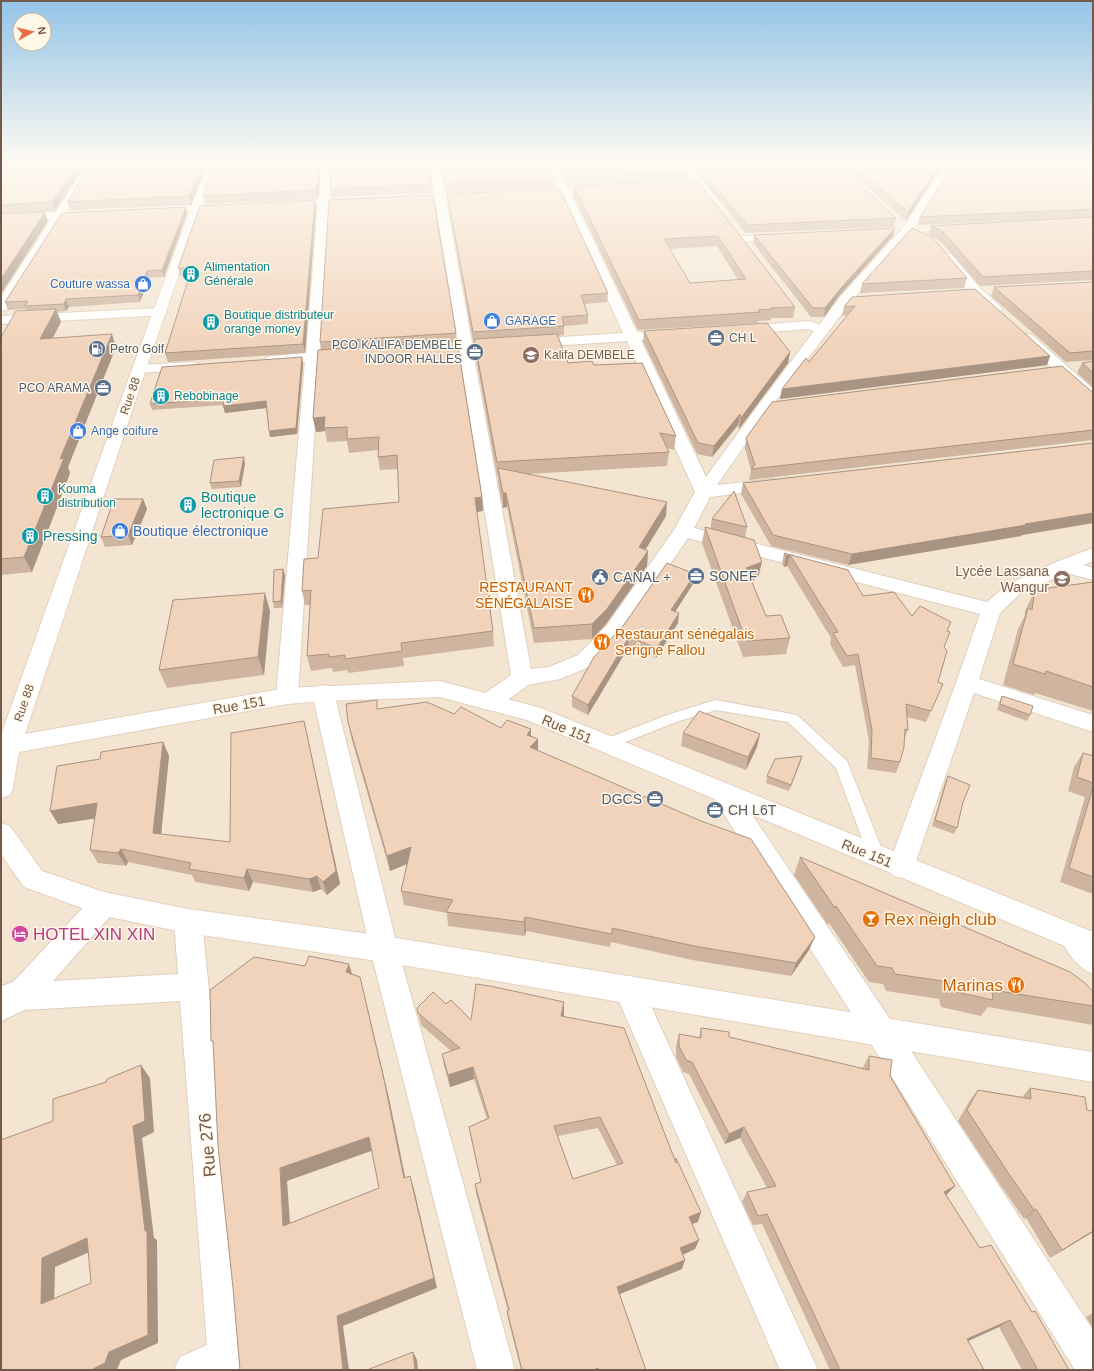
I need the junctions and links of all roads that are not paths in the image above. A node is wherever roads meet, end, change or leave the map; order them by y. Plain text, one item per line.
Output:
1 (52, 226) edge
2 (191, 226) edge
3 (322, 226) edge
4 (445, 226) edge
5 (577, 226) edge
6 (910, 226) edge
7 (733, 227) edge
8 (797, 236) edge
9 (742, 239) junction
10 (939, 248) edge
11 (752, 251) edge
12 (991, 291) dead end
13 (976, 292) junction
14 (960, 293) edge
15 (1, 307) edge
16 (160, 312) junction
17 (799, 313) dead end
18 (1004, 317) edge
19 (1, 320) edge
20 (816, 327) junction
21 (1016, 328) edge
22 (724, 331) edge
23 (662, 335) edge
24 (631, 337) junction
25 (467, 348) junction
26 (413, 351) edge
27 (359, 355) edge
28 (312, 358) junction
29 (258, 361) edge
30 (203, 365) edge
31 (1077, 367) dead end
32 (139, 369) junction
33 (1062, 369) junction
34 (1046, 371) edge
35 (1093, 397) edge
36 (792, 482) edge
37 (704, 492) junction
38 (683, 531) junction
39 (1093, 554) edge
40 (1063, 566) junction
41 (1093, 574) edge
42 (991, 610) junction
43 (522, 678) junction
44 (967, 683) junction
45 (323, 693) junction
46 (287, 696) junction
47 (489, 702) junction
48 (1093, 724) edge
49 (605, 745) junction
50 (5, 746) edge
51 (1, 788) edge
52 (725, 795) junction
53 (1, 833) edge
54 (877, 857) junction
55 (901, 867) junction
56 (104, 904) junction
57 (188, 921) junction
58 (1083, 941) edge
59 (384, 949) junction
60 (1093, 961) edge
61 (193, 987) junction
62 (629, 990) junction
63 (7, 999) edge
64 (881, 1032) junction
65 (1093, 1067) edge
66 (228, 1362) edge
67 (1093, 1364) edge
68 (193, 1370) edge
69 (496, 1370) edge
70 (799, 1370) edge

1 - 15 street
2 - 16 street, Rue 88
3 - 28 street
4 - 25 street
5 - 24 street
6 - 20 street
7 - 9 street
8 - 9 street
9 - 11 street
10 - 13 street
12 - 13 street
13 - 14 street
13 - 18 street
16 - 19 street
16 - 32 street, Rue 88
17 - 20 street
20 - 22 street
20 - 37 street
21 - 33 street
23 - 24 street
24 - 25 street
24 - 37 street
25 - 26 street
25 - 43 street
27 - 28 street
28 - 29 street
28 - 46 street
30 - 32 street
31 - 33 street
32 - 50 street, Rue 88
33 - 34 street
33 - 35 street
36 - 37 street
37 - 38 street
38 - 42 street
38 - 43 street
39 - 40 street
40 - 41 street
40 - 42 street
42 - 44 street
43 - 47 street
44 - 48 street
44 - 55 street
45 - 46 street, Rue 151
45 - 47 street, Rue 151
45 - 59 street
46 - 50 street, Rue 151
47 - 49 street, Rue 151
49 - 52 street, Rue 151
49 - 54 lane
50 - 51 street, Rue 88
52 - 54 street, Rue 151
52 - 64 street
53 - 56 street
54 - 55 street, Rue 151
55 - 58 street, Rue 151
56 - 57 street
56 - 63 street
57 - 59 street
57 - 61 street, Rue 276
58 - 60 street
59 - 62 street
59 - 69 street
61 - 63 street
61 - 66 street, Rue 276
62 - 64 street
62 - 70 street
64 - 65 street
64 - 67 street
66 - 68 street

